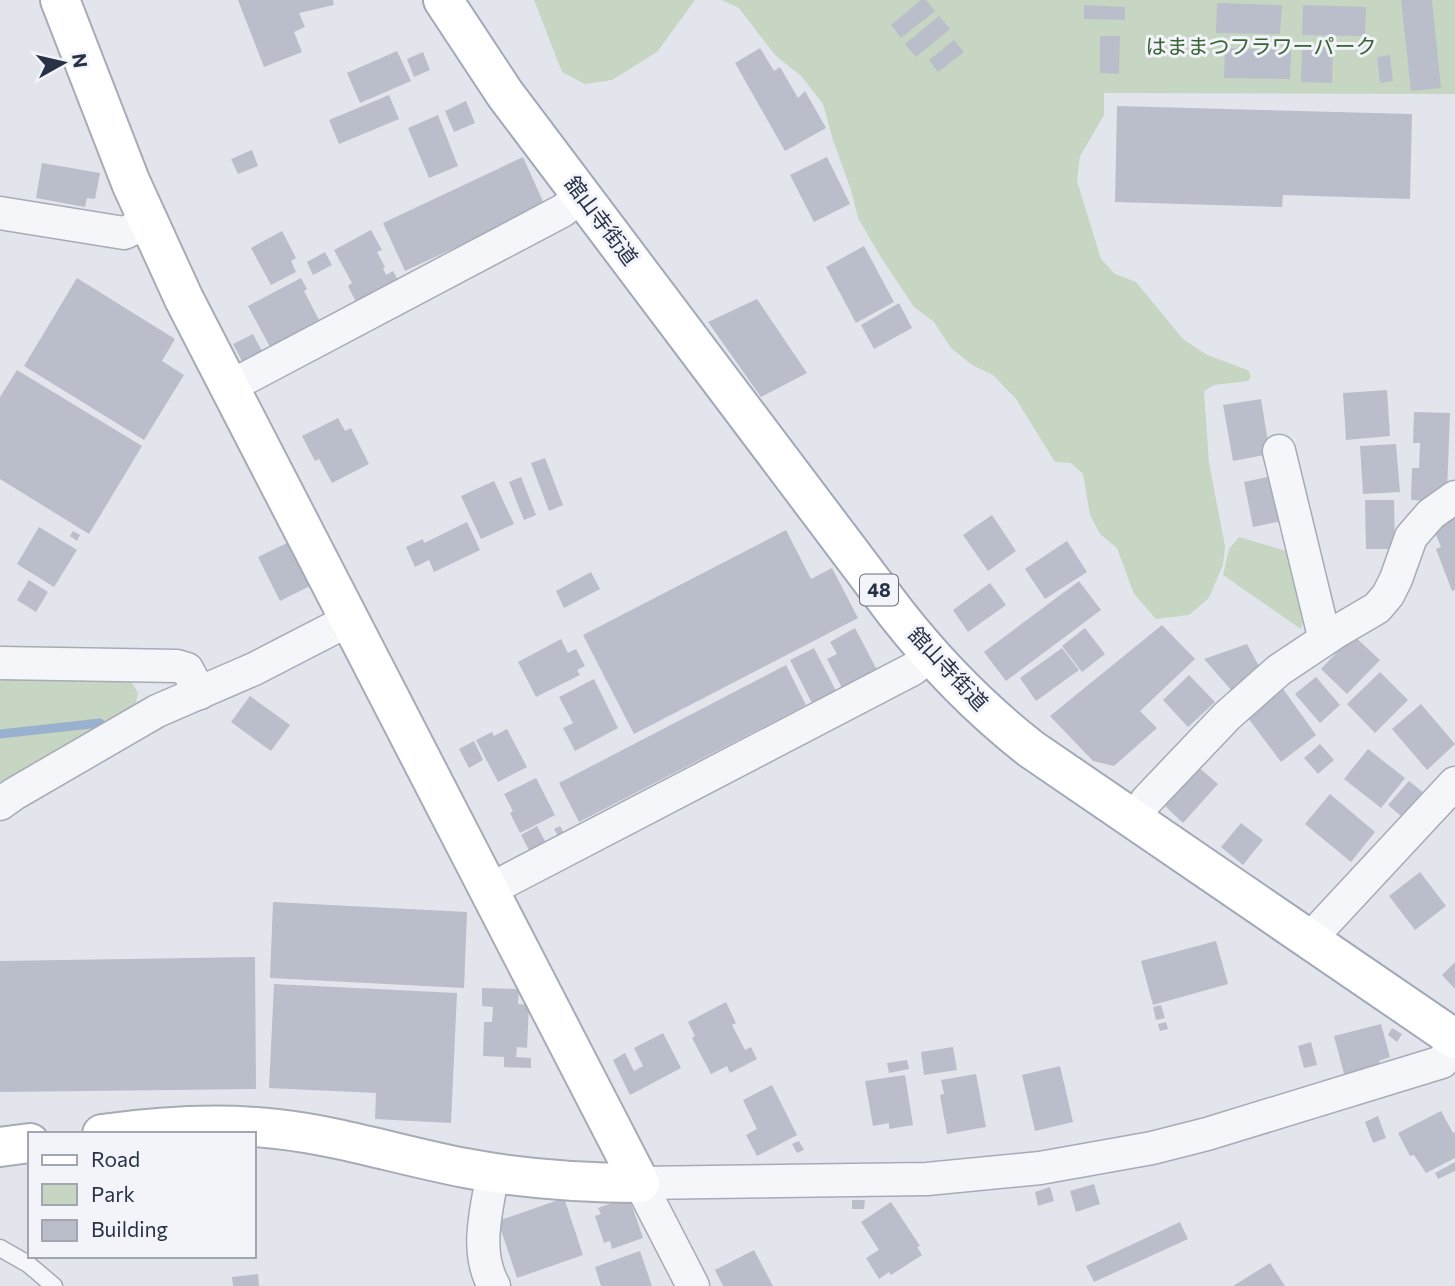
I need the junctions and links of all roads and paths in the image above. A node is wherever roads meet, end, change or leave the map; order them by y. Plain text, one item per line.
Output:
1 (60, 0) edge
2 (443, 0) edge
3 (582, 196) junction
4 (0, 213) edge
5 (148, 222) junction
6 (229, 387) junction
7 (1279, 451) dead end
8 (1455, 497) edge
9 (349, 620) junction
10 (1328, 637) junction
11 (930, 655) junction
12 (0, 663) edge
13 (200, 693) junction
14 (1455, 783) edge
15 (0, 804) edge
16 (1134, 819) junction
17 (489, 890) junction
18 (1312, 941) junction
19 (1455, 1041) edge
20 (121, 1132) edge
21 (28, 1143) edge
22 (0, 1147) edge
23 (493, 1172) junction
24 (640, 1182) junction
25 (0, 1248) edge
26 (54, 1286) edge
27 (494, 1286) edge
28 (693, 1286) edge

1 - 5 street
2 - 3 street, 舘山寺街道 / 48
3 - 6 street
3 - 11 street, 舘山寺街道 / 48
4 - 5 street
5 - 6 street
6 - 9 street
7 - 10 street
8 - 10 street
9 - 13 street
9 - 17 street
10 - 16 street
11 - 16 street, 舘山寺街道 / 48
11 - 17 street
12 - 13 street
13 - 15 street
14 - 18 street
16 - 18 street, 舘山寺街道 / 48
17 - 24 street
18 - 19 street, 舘山寺街道 / 48
19 - 24 street
20 - 23 street
21 - 22 street
23 - 24 street
23 - 27 street
24 - 28 street
25 - 26 lane

